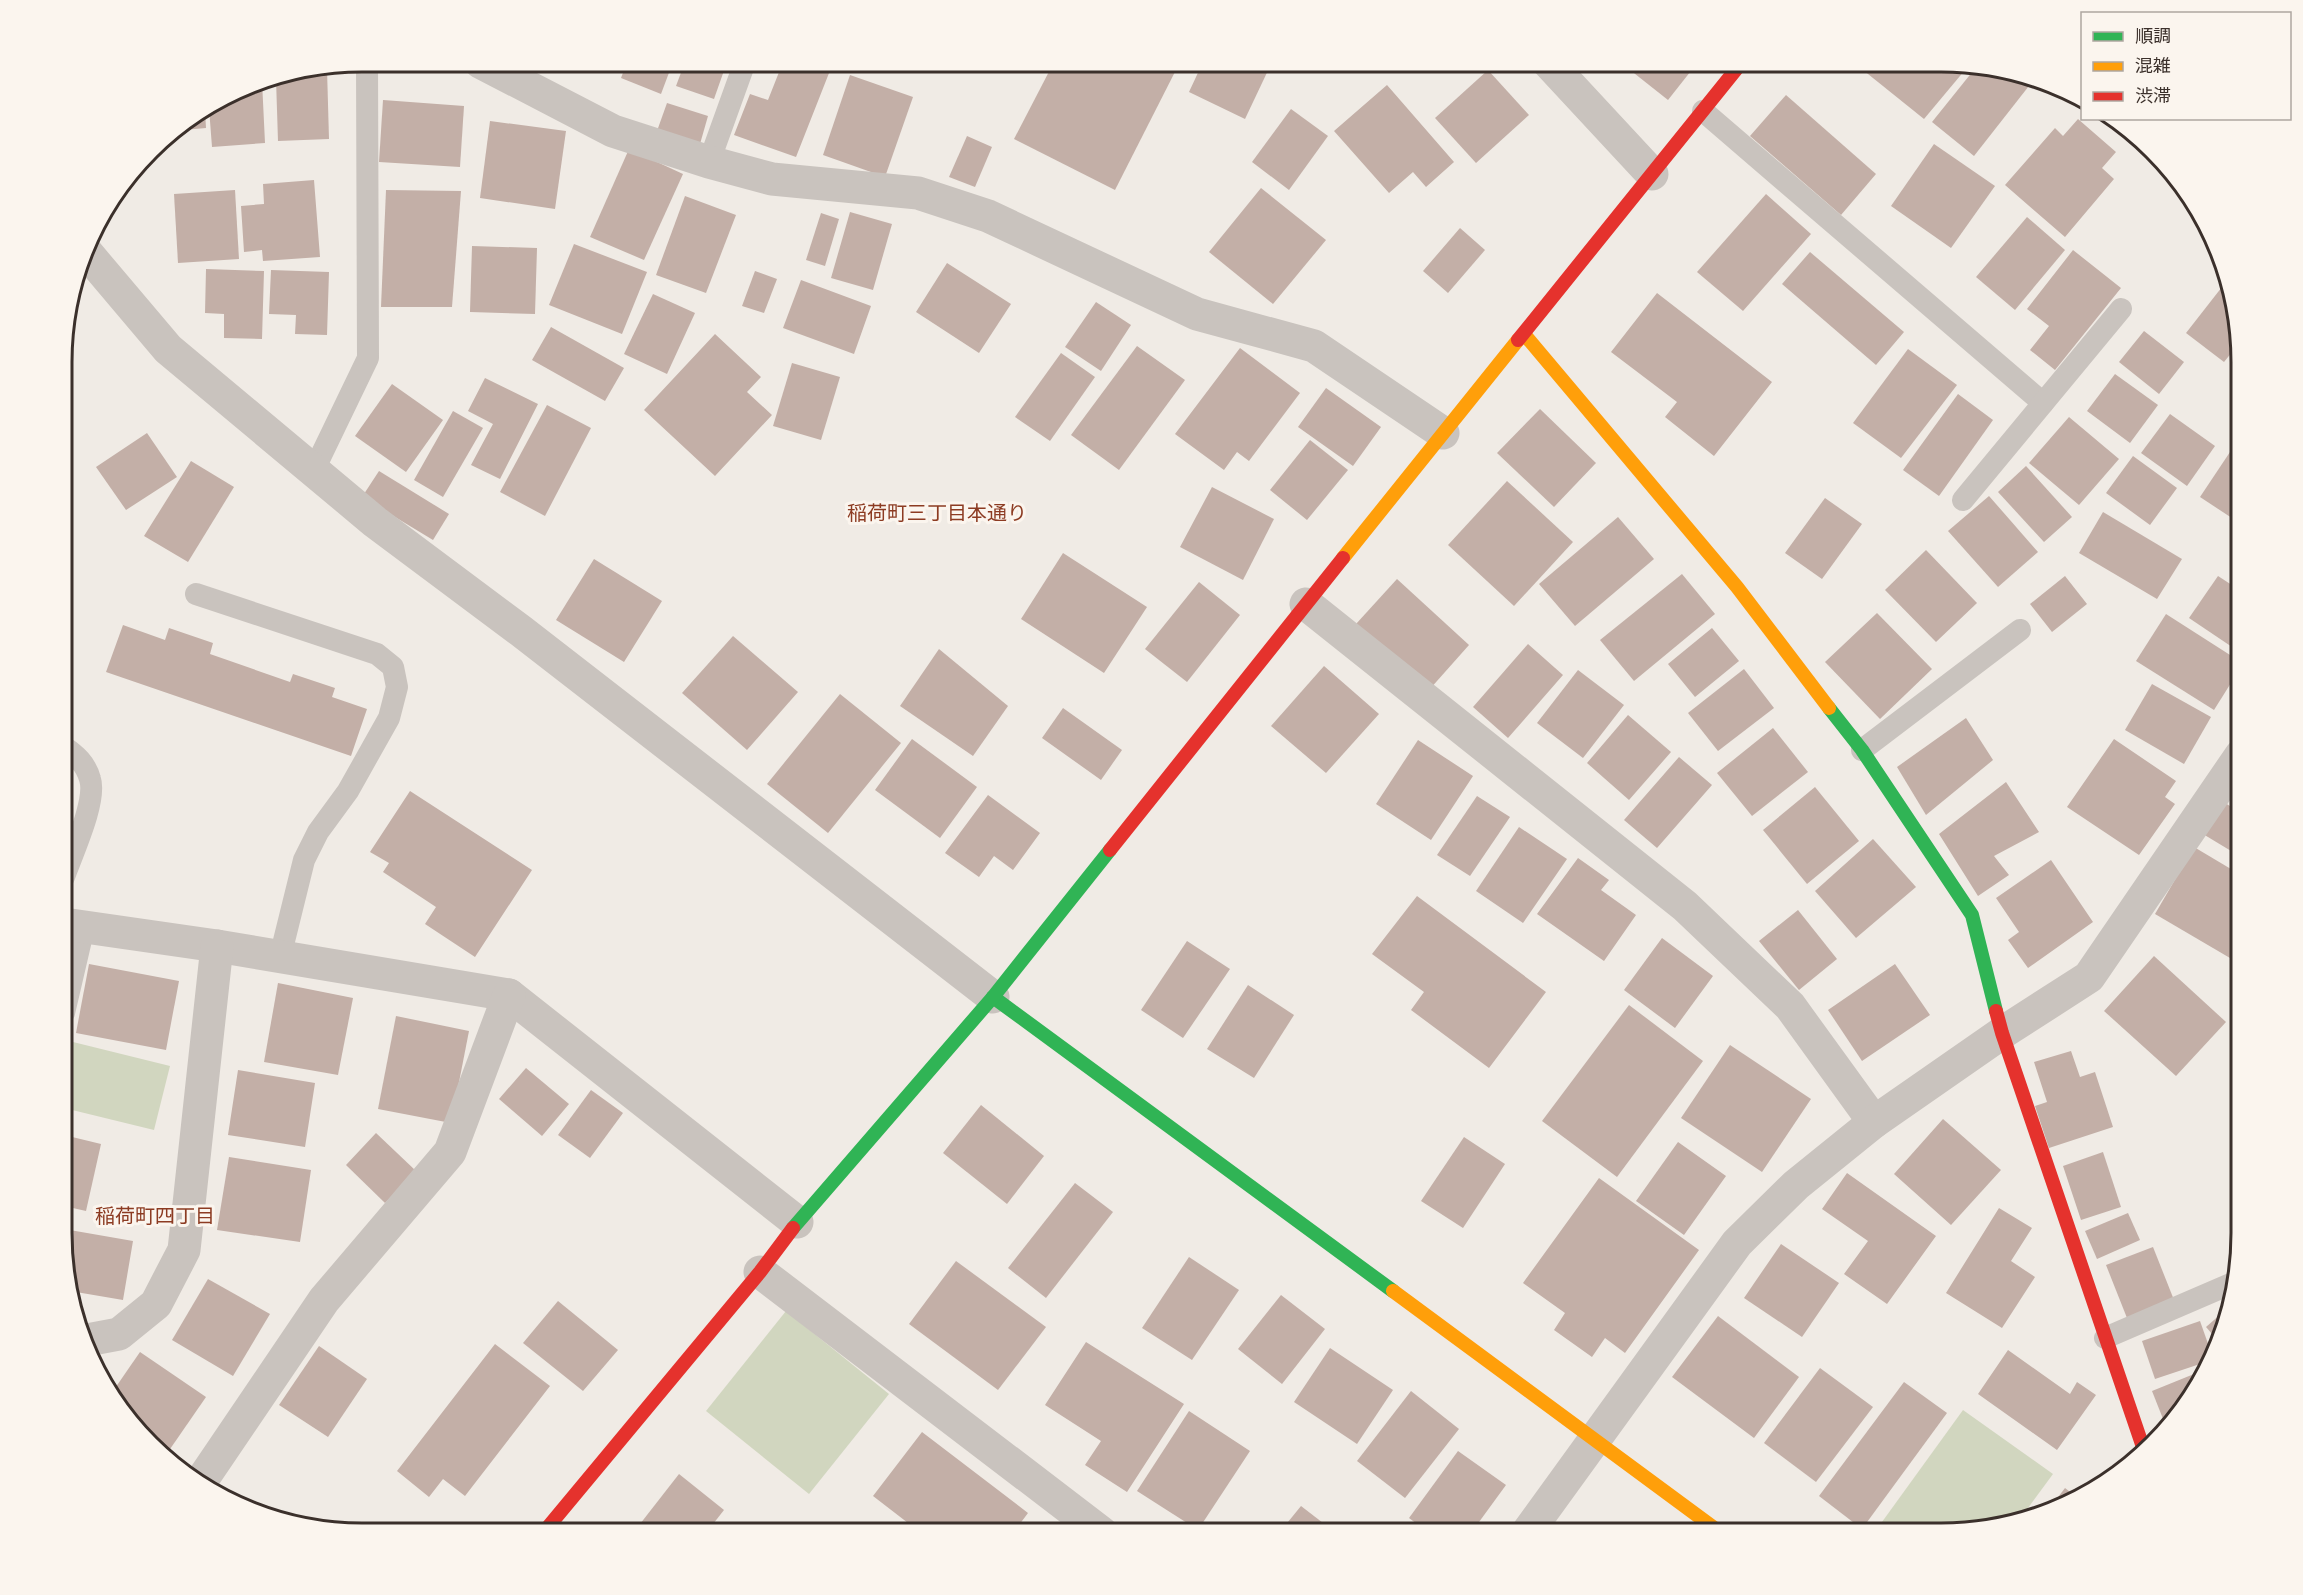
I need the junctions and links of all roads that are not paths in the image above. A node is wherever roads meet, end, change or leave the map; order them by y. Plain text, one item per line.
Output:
1 (367, 72) edge
2 (500, 72) edge
3 (741, 72) edge
4 (1557, 72) edge
5 (1734, 72) edge
6 (1703, 111) junction
7 (709, 162) junction
8 (1652, 174) junction
9 (91, 258) edge
10 (2121, 309) dead end
11 (1524, 334) junction
12 (2043, 403) junction
13 (1443, 434) junction
14 (314, 470) junction
15 (1963, 500) dead end
16 (196, 594) dead end
17 (1306, 604) junction
18 (2020, 630) dead end
19 (1862, 750) junction
20 (72, 752) edge
21 (2231, 770) edge
22 (72, 854) edge
23 (74, 925) edge
24 (72, 943) edge
25 (217, 946) junction
26 (280, 957) junction
27 (509, 995) junction
28 (993, 997) junction
29 (2001, 1033) junction
30 (1874, 1122) junction
31 (797, 1222) junction
32 (760, 1272) junction
33 (2226, 1285) edge
34 (2105, 1338) junction
35 (92, 1339) edge
36 (1594, 1441) junction
37 (2141, 1442) edge
38 (205, 1476) edge
39 (551, 1523) edge
40 (1089, 1523) edge
41 (1534, 1523) edge
42 (1707, 1523) edge

1 - 14 lane
2 - 7 street
3 - 7 lane
4 - 8 street
5 - 6 street
6 - 8 street
6 - 12 lane
7 - 13 street
8 - 11 street
9 - 14 street
10 - 12 lane
11 - 13 street
11 - 19 street
12 - 15 lane
13 - 17 street
14 - 28 street
16 - 26 lane
17 - 28 street
17 - 30 street
18 - 19 lane
19 - 29 street
20 - 22 lane
21 - 29 street
23 - 24 lane
23 - 25 street
25 - 26 street
25 - 35 street
26 - 27 street
27 - 31 street
27 - 38 street
28 - 31 street
28 - 36 street
29 - 30 street
29 - 34 street
30 - 36 street
31 - 32 street
32 - 39 street
32 - 40 street
33 - 34 lane
34 - 37 street
36 - 41 street
36 - 42 street

